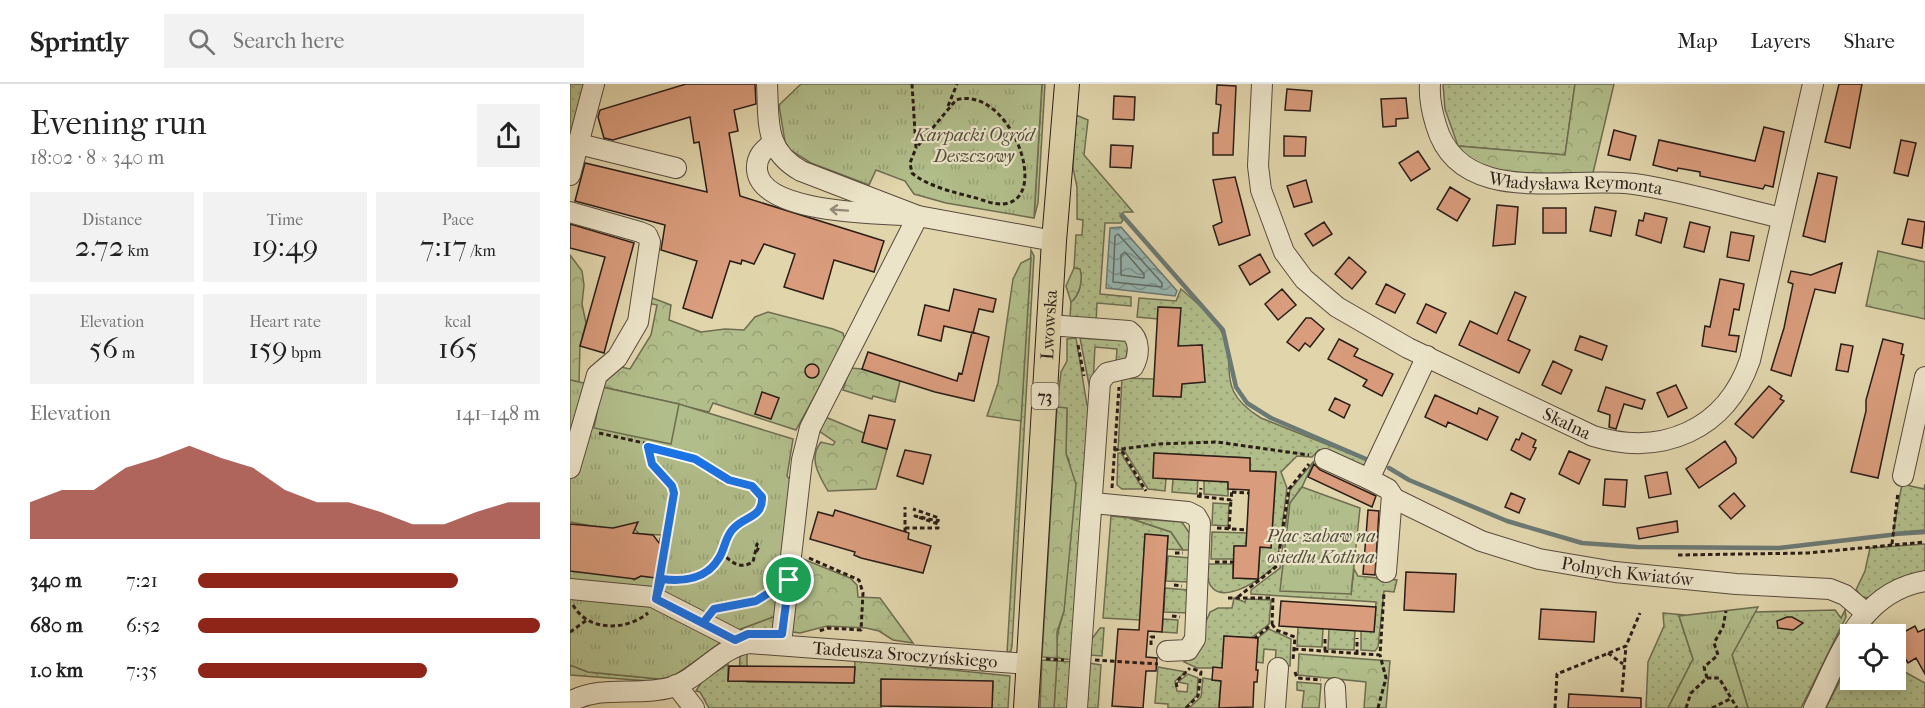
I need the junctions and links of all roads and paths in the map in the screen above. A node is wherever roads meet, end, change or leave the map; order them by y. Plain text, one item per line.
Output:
1 (594, 84) edge
2 (767, 84) edge
3 (912, 84) edge
4 (957, 84) edge
5 (1067, 84) edge
6 (1262, 84) edge
7 (1430, 84) edge
8 (1814, 84) edge
9 (948, 108) junction
10 (772, 143) junction
11 (579, 144) junction
12 (916, 147) junction
13 (676, 168) dead end
14 (570, 175) edge
15 (570, 212) edge
16 (918, 216) junction
17 (1782, 218) junction
18 (1054, 241) junction
19 (1049, 325) junction
20 (1075, 327) junction
21 (1427, 356) junction
22 (1925, 377) edge
23 (1085, 383) dead end
24 (582, 432) junction
25 (648, 447) junction
26 (1114, 450) dead end
27 (1122, 451) junction
28 (1325, 459) dead end
29 (570, 468) edge
30 (1903, 476) joint
31 (1369, 479) junction
32 (1201, 488) dead end
33 (1146, 492) dead end
34 (1232, 492) dead end
35 (1249, 493) dead end
36 (1200, 497) dead end
37 (1393, 498) junction
38 (1231, 500) dead end
39 (1093, 502) junction
40 (905, 507) dead end
41 (913, 509) dead end
42 (1209, 528) dead end
43 (1229, 529) junction
44 (1247, 530) dead end
45 (1925, 542) edge
46 (1892, 545) junction
47 (793, 551) junction
48 (722, 552) junction
49 (755, 554) dead end
50 (1678, 555) dead end
51 (1386, 572) dead end
52 (662, 579) junction
53 (789, 580) junction
54 (1925, 581) edge
55 (570, 589) edge
56 (1384, 593) dead end
57 (1238, 597) junction
58 (1228, 598) dead end
59 (656, 599) junction
60 (1726, 611) dead end
61 (1640, 613) dead end
62 (1866, 613) junction
63 (586, 620) junction
64 (703, 623) junction
65 (1272, 624) junction
66 (570, 632) edge
67 (814, 632) dead end
68 (1325, 636) dead end
69 (1255, 638) dead end
70 (1358, 638) dead end
71 (744, 644) junction
72 (781, 644) junction
73 (1626, 646) junction
74 (1294, 649) junction
75 (1161, 651) junction
76 (1324, 651) junction
77 (1608, 653) junction
78 (1357, 654) junction
79 (1380, 655) junction
80 (1084, 660) junction
81 (1034, 661) junction
82 (1150, 664) junction
83 (1623, 664) junction
84 (1190, 668) dead end
85 (1278, 668) dead end
86 (1200, 672) dead end
87 (1707, 678) junction
88 (1177, 687) dead end
89 (1335, 688) joint
90 (1622, 692) dead end
91 (1732, 698) junction
92 (682, 700) edge
93 (570, 702) edge
94 (1026, 708) edge
95 (1077, 708) edge
96 (1186, 708) edge
97 (1275, 708) edge
98 (1336, 708) edge
99 (1378, 708) edge
100 (1555, 708) edge
101 (1686, 708) edge
102 (1712, 708) edge
103 (1737, 708) edge
104 (1814, 708) edge

1 - 11 street
2 - 10 street
3 - 12 path
4 - 9 path
5 - 18 main road, Lwowska / 73
6 - 21 street, Skalna
7 - 17 street, Władysława Reymonta
8 - 17 street, Skalna
9 - 12 path
9 - 12 path
10 - 16 street
16 -> 10 street
11 - 13 street
11 - 14 street
15 - 24 street
16 - 18 street
16 - 47 street
17 - 21 street, Skalna
18 - 19 main road, Lwowska / 73
19 - 20 street
19 - 81 main road, Lwowska / 73
20 - 23 path
20 - 39 street
21 - 31 street
22 - 30 street
24 - 25 path
24 - 29 street
25 - 48 path
25 - 52 path
26 - 27 path
27 - 33 path
27 - 57 path
28 - 31 street, Polnych Kwiatów
30 - 46 path
31 - 37 street, Polnych Kwiatów
32 - 36 path
34 - 35 path
37 - 51 street
37 - 62 street, Polnych Kwiatów
38 - 43 path
39 - 75 street
39 - 80 street
40 - 41 path
42 - 43 path
43 - 44 path
45 - 46 path
46 - 50 path
47 - 53 street
47 - 67 path
48 - 49 path
48 - 52 path
52 - 59 path
53 - 64 path
53 - 72 street
54 - 62 street
55 - 59 street, Tadeusza Sroczyńskiego
55 - 63 path
56 - 79 path
57 - 58 path
57 - 65 path
59 - 63 path
59 - 64 street, Tadeusza Sroczyńskiego
60 - 87 path
61 - 73 path
62 - 104 street
63 - 66 path
64 - 71 street, Tadeusza Sroczyńskiego
65 - 69 path
65 - 74 path
68 - 76 path
70 - 78 path
71 - 72 street, Tadeusza Sroczyńskiego
71 - 92 street
72 - 81 street, Tadeusza Sroczyńskiego
73 - 77 path
73 - 83 path
74 - 76 path
74 - 89 path
75 - 82 path
75 - 82 path
76 - 78 path
77 - 83 path
77 - 100 path
78 - 79 path
79 - 99 path
80 - 81 path
80 - 82 path
80 - 95 street
81 - 94 main road, Lwowska / 73
83 - 90 path
84 - 88 path
85 - 97 street
86 - 96 path
87 - 91 path
87 - 101 path
89 - 98 street
91 - 102 path
91 - 103 path
92 - 93 street

